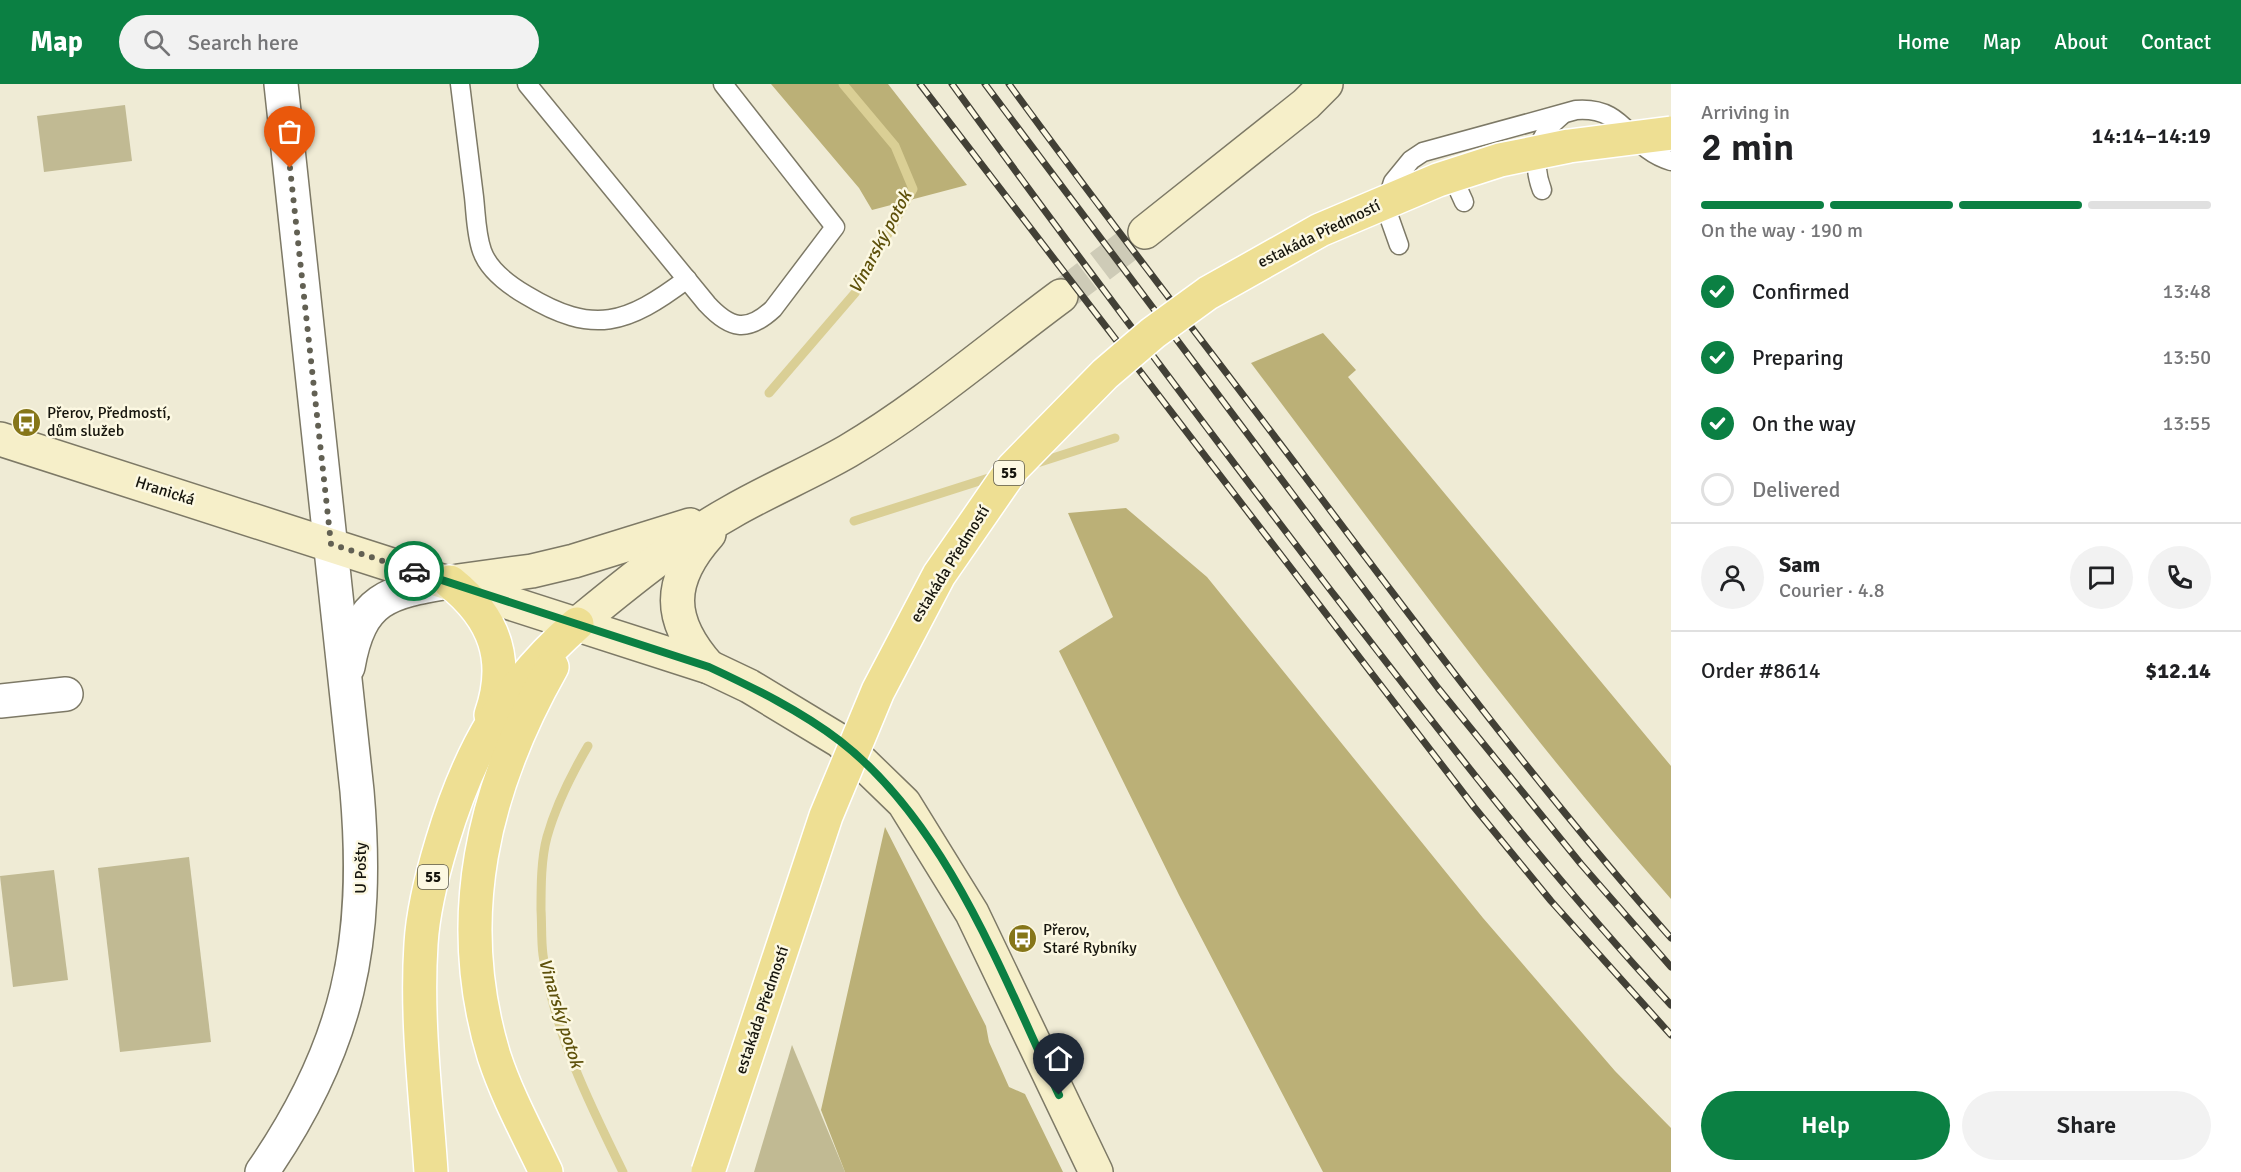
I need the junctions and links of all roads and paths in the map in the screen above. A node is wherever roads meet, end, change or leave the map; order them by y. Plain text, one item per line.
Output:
1 (281, 84) edge
2 (460, 84) edge
3 (527, 84) edge
4 (723, 84) edge
5 (1340, 84) edge
6 (1316, 94) edge
7 (1563, 114) junction
8 (1671, 133) edge
9 (1487, 135) junction
10 (1671, 161) edge
11 (1401, 170) junction
12 (1542, 190) dead end
13 (1464, 202) dead end
14 (1371, 206) dead end
15 (1145, 232) tunnel mouth
16 (1399, 245) dead end
17 (687, 279) junction
18 (1061, 296) tunnel mouth
19 (0, 439) edge
20 (729, 513) junction
21 (331, 544) junction
22 (450, 582) junction
23 (577, 624) junction
24 (709, 667) junction
25 (66, 694) dead end
26 (345, 699) junction
27 (0, 701) edge
28 (485, 734) junction
29 (262, 1172) edge
30 (431, 1172) edge
31 (546, 1172) edge
32 (708, 1172) edge
33 (1096, 1172) edge

1 - 21 street, U Pošty
2 - 17 lane
3 - 17 lane
4 - 17 lane
5 - 6 main road
6 - 15 main road
7 - 9 lane
7 - 10 lane
7 - 12 lane
8 - 32 main road, estakáda Předmostí / 55, bridge
9 - 11 lane
9 - 13 lane
11 - 14 lane
11 - 16 lane
18 - 20 main road
19 - 21 main road, Hranická
20 - 22 main road
20 - 23 main road
20 - 24 main road
21 - 22 main road, Hranická
21 - 26 street, U Pošty
22 - 23 main road, Hranická
22 - 26 street
22 - 28 main road
23 - 24 main road, Hranická
23 - 28 main road, 55
23 - 31 main road
24 - 33 main road, Hranická
25 - 27 street
26 - 29 street, U Pošty
28 - 30 main road, 55

